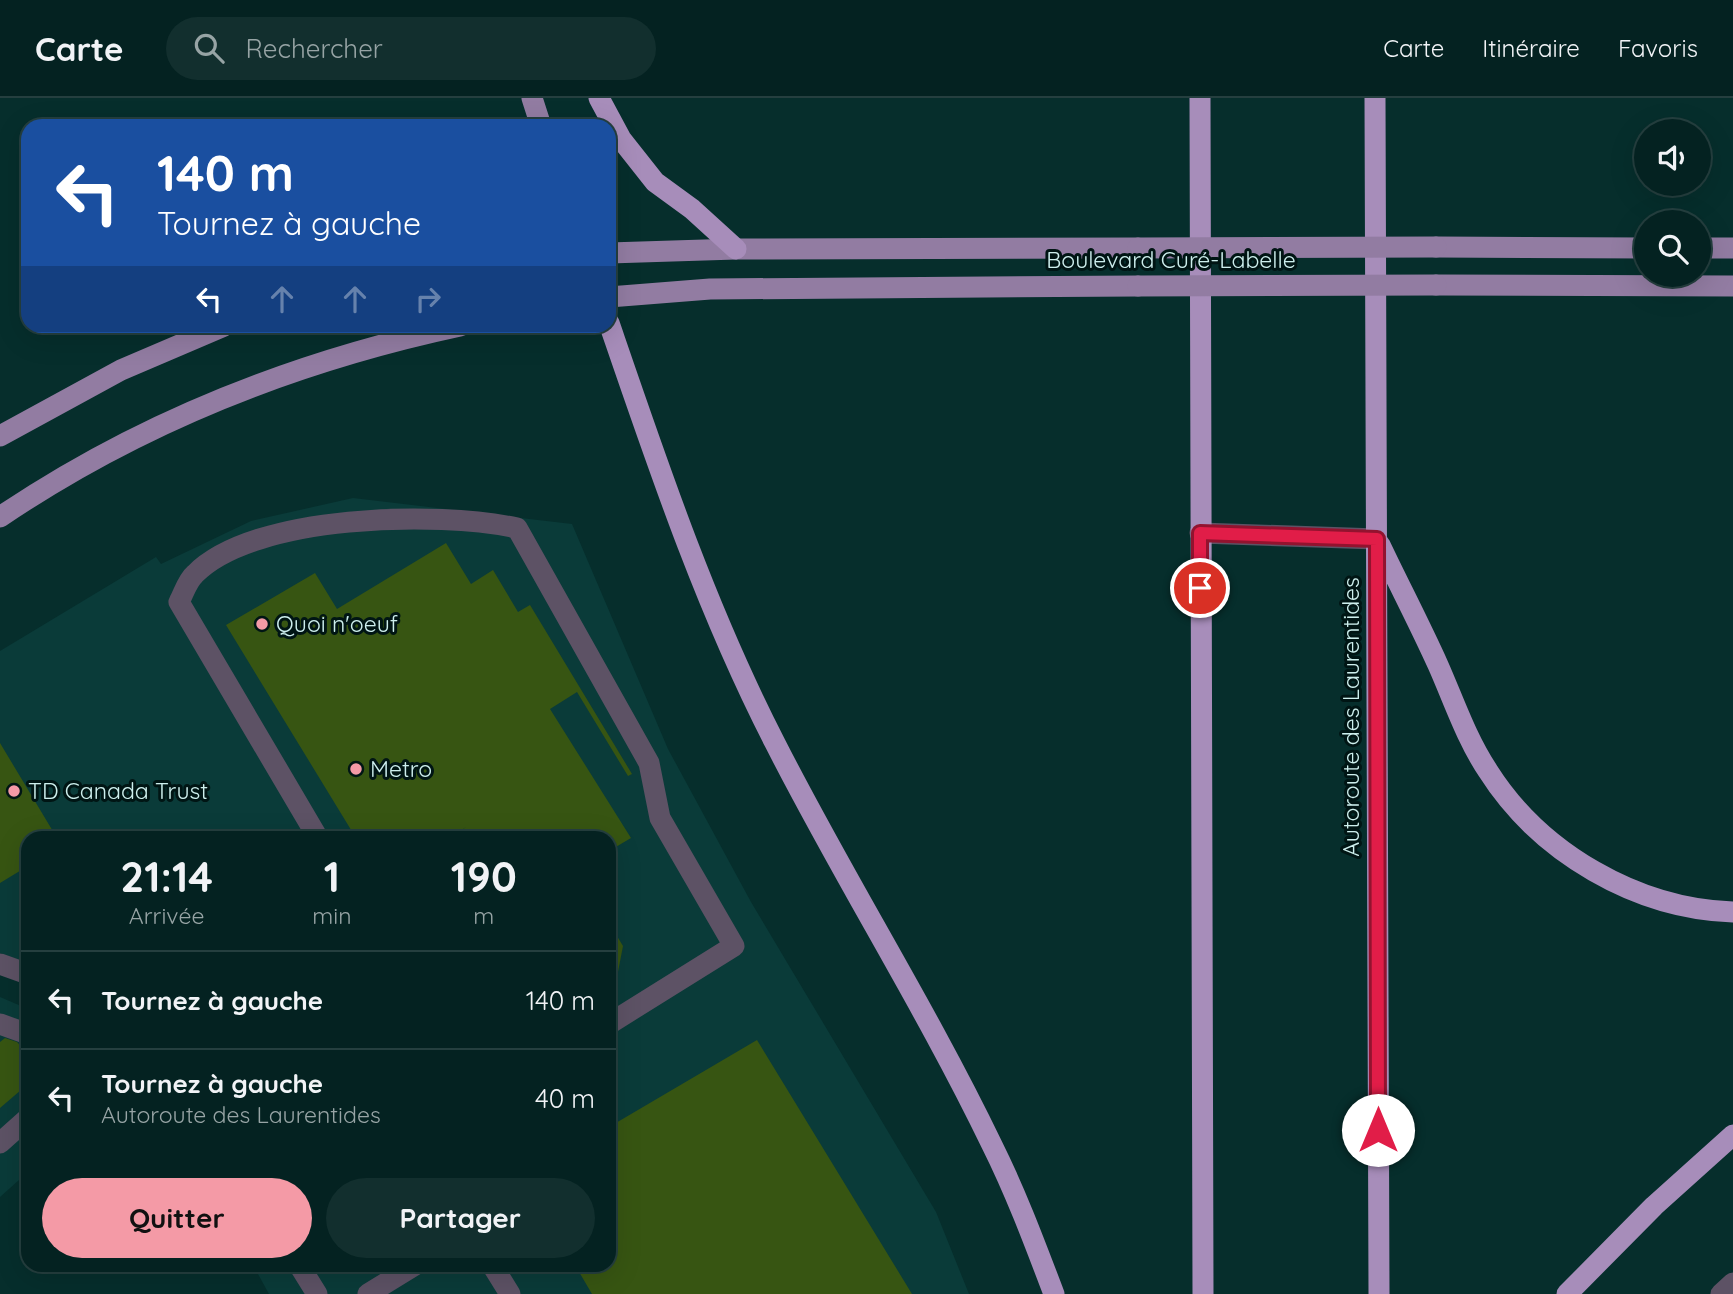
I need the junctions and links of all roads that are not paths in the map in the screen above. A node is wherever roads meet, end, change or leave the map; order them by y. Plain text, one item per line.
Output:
1 (599, 98) edge
2 (1200, 98) edge
3 (1375, 98) edge
4 (533, 101) edge
5 (529, 119) edge
6 (539, 119) edge
7 (610, 119) edge
8 (616, 130) edge
9 (1634, 248) edge
10 (1711, 248) edge
11 (1733, 248) edge
12 (736, 249) junction
13 (616, 253) edge
14 (1733, 286) edge
15 (616, 296) edge
16 (208, 333) edge
17 (432, 333) edge
18 (613, 333) edge
19 (0, 436) edge
20 (0, 517) edge
21 (1200, 533) junction
22 (1377, 539) junction
23 (314, 831) edge
24 (1733, 912) edge
25 (0, 964) edge
26 (21, 972) edge
27 (616, 1020) edge
28 (0, 1024) edge
29 (21, 1032) edge
30 (21, 1124) edge
31 (1733, 1135) edge
32 (0, 1143) edge
33 (303, 1272) edge
34 (404, 1272) edge
35 (496, 1272) edge
36 (1733, 1283) edge
37 (317, 1294) edge
38 (368, 1294) edge
39 (510, 1294) edge
40 (1054, 1294) edge
41 (1203, 1294) edge
42 (1378, 1294) edge
43 (1567, 1294) edge
44 (1721, 1294) edge

1 - 7 highway
2 - 21 highway
3 - 22 highway, Autoroute des Laurentides
4 - 5 main road
4 - 6 main road
8 - 12 highway
9 - 12 main road, Boulevard Curé-Labelle, bridge
10 - 11 main road
12 - 13 main road, Boulevard Curé-Labelle
14 - 15 main road, Boulevard Curé-Labelle, bridge
16 - 19 main road
17 - 20 main road
18 - 40 highway
21 - 22 street
21 - 41 highway
22 - 24 highway
22 - 42 highway, Autoroute des Laurentides
23 - 27 street
25 - 26 street
28 - 29 street
30 - 32 street
31 - 43 highway
33 - 37 street
34 - 38 street
35 - 39 street
36 - 44 street

